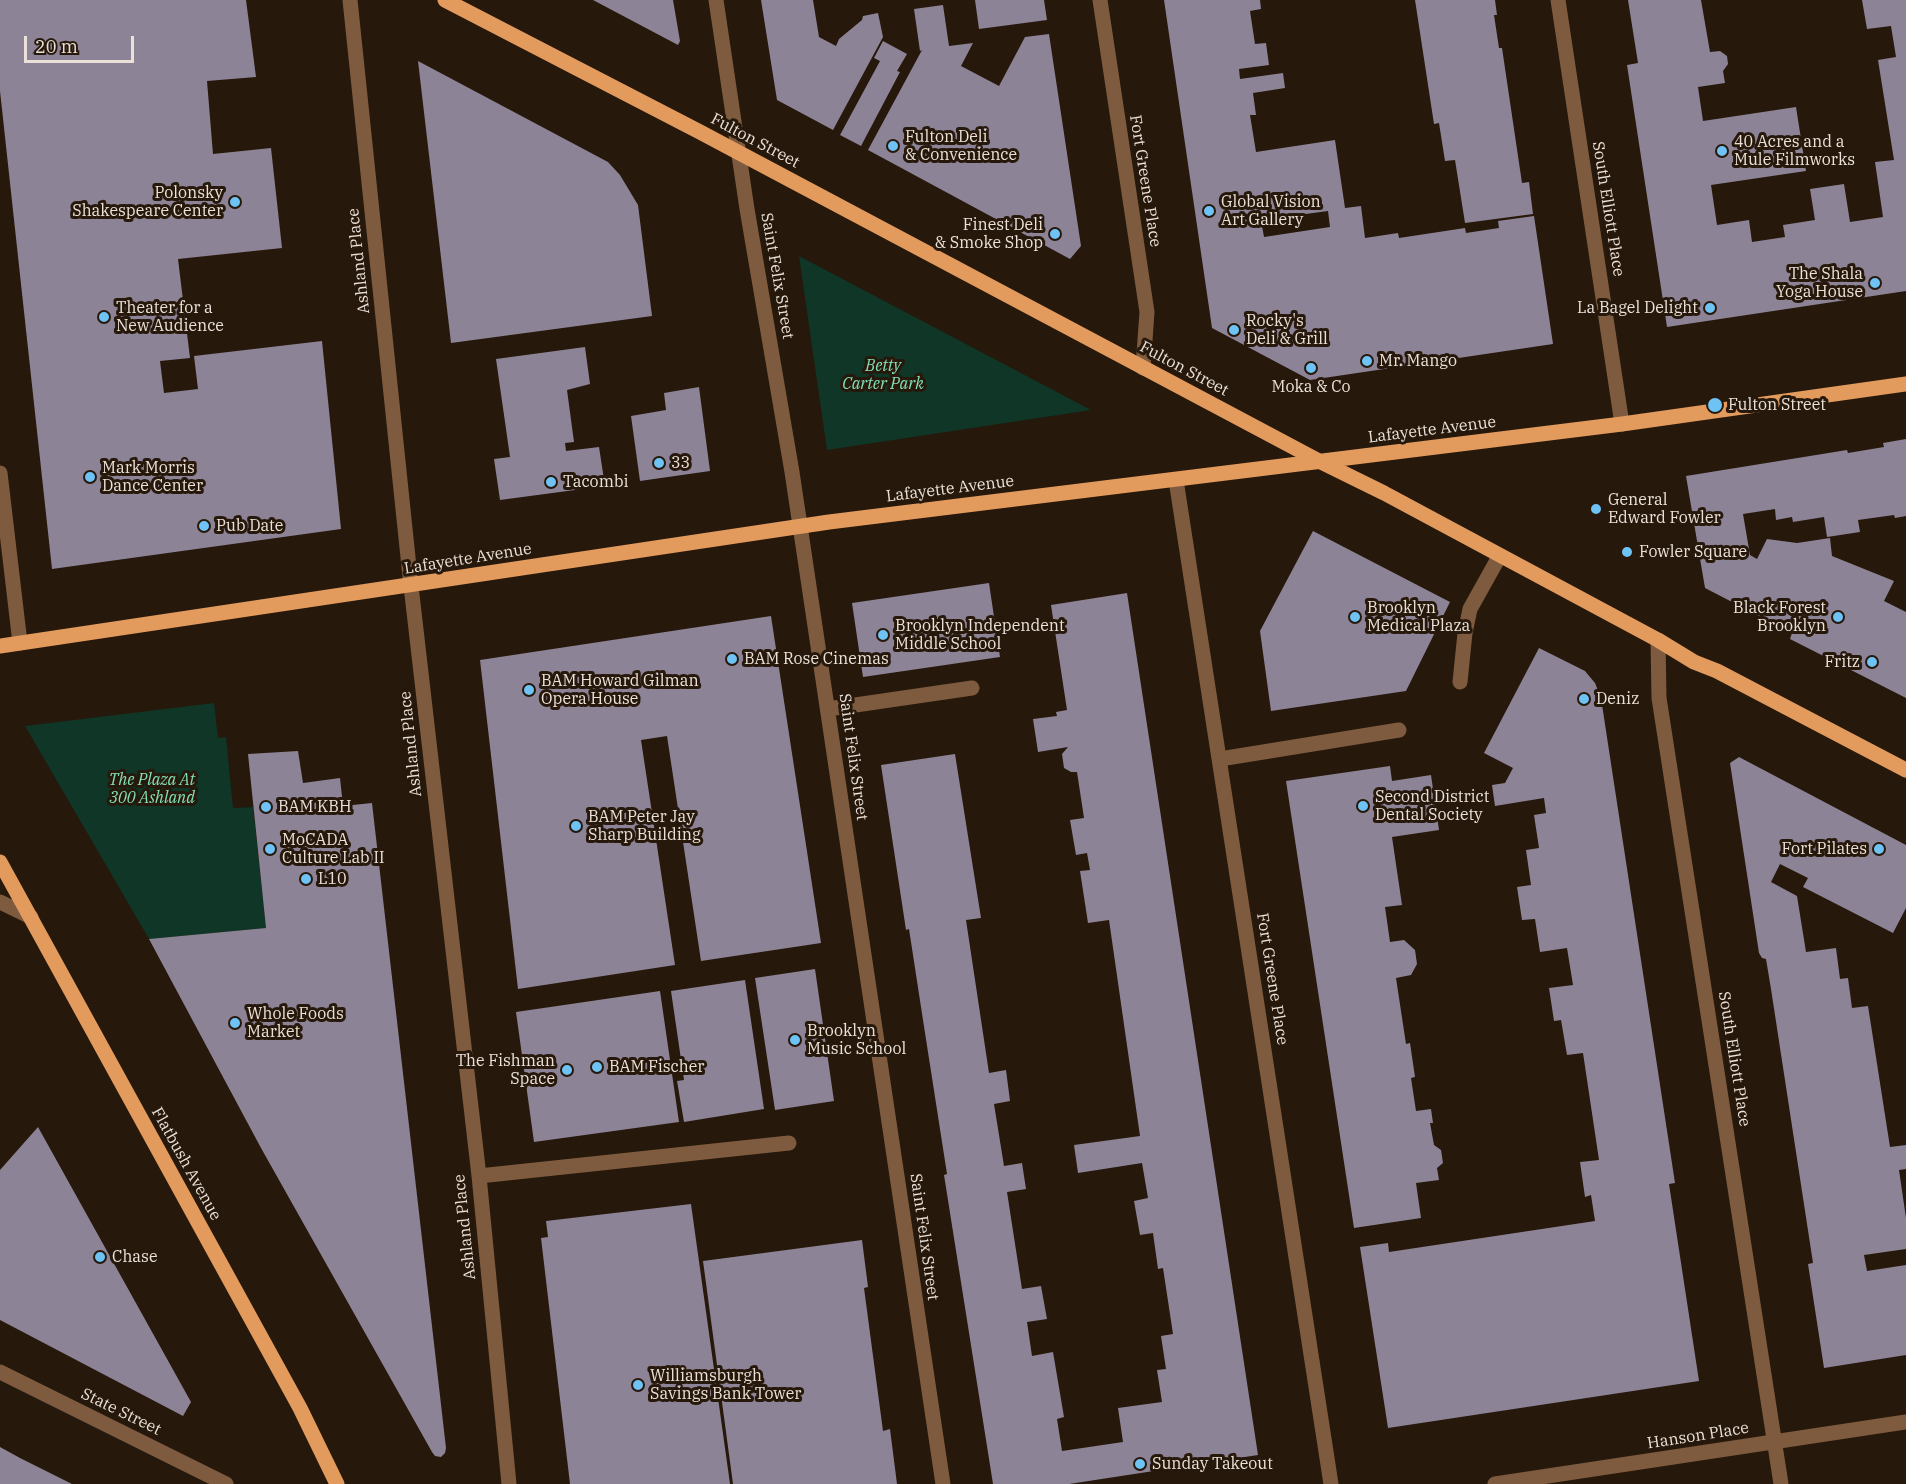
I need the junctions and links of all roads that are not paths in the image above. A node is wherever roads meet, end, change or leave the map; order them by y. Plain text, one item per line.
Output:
1 (350, 0) edge
2 (445, 0) edge
3 (716, 0) edge
4 (1100, 0) edge
5 (1558, 0) edge
6 (740, 154) junction
7 (1143, 368) junction
8 (1906, 384) edge
9 (1622, 424) junction
10 (1321, 462) junction
11 (0, 473) edge
12 (1176, 480) junction
13 (800, 526) junction
14 (1499, 556) junction
15 (411, 586) junction
16 (1658, 640) junction
17 (20, 643) junction
18 (0, 646) edge
19 (1460, 682) dead end
20 (972, 688) dead end
21 (828, 710) junction
22 (1400, 730) dead end
23 (1220, 759) junction
24 (1906, 771) edge
25 (0, 862) edge
26 (0, 902) edge
27 (31, 917) junction
28 (789, 1143) dead end
29 (479, 1176) junction
30 (0, 1372) edge
31 (1906, 1422) edge
32 (1775, 1442) junction
33 (226, 1484) edge
34 (337, 1484) edge
35 (509, 1484) edge
36 (943, 1484) edge
37 (1331, 1484) edge
38 (1495, 1484) edge
39 (1782, 1484) edge

1 - 15 street, Ashland Place
2 - 6 main road, Fulton Street
3 - 6 street, Saint Felix Street
4 - 7 street, Fort Greene Place
5 - 9 street, South Elliott Place
6 - 7 main road, Fulton Street
6 - 13 street, Saint Felix Street
7 - 10 main road, Fulton Street
8 - 9 main road, Lafayette Avenue
9 - 10 main road, Lafayette Avenue
10 - 12 main road, Lafayette Avenue
10 - 14 main road, Fulton Street
11 - 17 street
12 - 13 main road, Lafayette Avenue
12 - 23 street, Fort Greene Place
13 - 15 main road, Lafayette Avenue
13 - 21 street, Saint Felix Street
14 - 16 main road, Fulton Street
14 - 19 street
15 - 17 main road, Lafayette Avenue
15 - 29 street, Ashland Place
16 - 24 main road, Fulton Street
16 - 32 street, South Elliott Place
17 - 18 main road, Lafayette Avenue
20 - 21 street
21 - 36 street, Saint Felix Street
22 - 23 street
23 - 37 street, Fort Greene Place
25 - 27 main road, Flatbush Avenue
26 - 27 street
27 - 34 main road, Flatbush Avenue
28 - 29 street
29 - 35 street, Ashland Place
30 - 33 street, State Street
31 - 32 street, Hanson Place
32 - 38 street, Hanson Place
32 - 39 street, South Elliott Place

